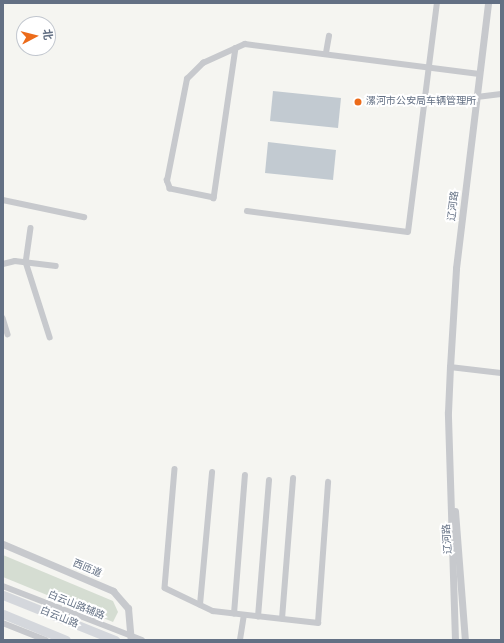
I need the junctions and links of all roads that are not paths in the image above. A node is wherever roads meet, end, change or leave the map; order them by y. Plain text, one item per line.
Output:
1 (438, 3) edge
2 (488, 3) edge
3 (328, 36) dead end
4 (236, 48) junction
5 (326, 52) junction
6 (429, 67) junction
7 (480, 74) junction
8 (501, 94) edge
9 (477, 97) junction
10 (3, 200) edge
11 (247, 212) dead end
12 (84, 217) dead end
13 (31, 228) dead end
14 (26, 262) junction
15 (3, 264) edge
16 (56, 266) dead end
17 (3, 318) edge
18 (8, 334) dead end
19 (50, 337) dead end
20 (450, 367) junction
21 (501, 373) edge
22 (448, 412) junction
23 (175, 469) dead end
24 (212, 473) dead end
25 (245, 475) dead end
26 (293, 478) dead end
27 (269, 480) dead end
28 (328, 482) dead end
29 (3, 544) edge
30 (3, 586) edge
31 (3, 595) edge
32 (200, 605) junction
33 (3, 614) edge
34 (234, 614) junction
35 (244, 616) junction
36 (258, 617) junction
37 (282, 619) junction
38 (3, 623) edge
39 (454, 638) edge
40 (466, 638) edge
41 (131, 639) edge
42 (46, 640) edge
43 (66, 640) edge
44 (115, 640) edge
45 (142, 640) edge
46 (240, 640) edge

1 - 6 street
2 - 7 street, 辽河路
3 - 5 street
4 - 4 street
4 - 5 street
5 - 6 street
6 - 7 street
6 - 11 street
7 - 9 street, 辽河路
8 - 9 street
9 - 20 street, 辽河路
10 - 12 street
13 - 14 street
14 - 15 street
14 - 16 street
14 - 19 street
17 - 18 street
20 - 21 street
20 - 22 street, 辽河路
22 - 39 street, 辽河路
22 - 40 street, 辽河路
23 - 32 street
24 - 32 street
25 - 34 street
26 - 37 street
27 - 36 street
28 - 37 street
29 - 41 street, 西匝道
30 - 41 street, 白云山路辅路
31 - 44 highway, 白云山路
32 - 34 street
33 - 43 highway, 白云山路
34 - 35 street
35 - 36 street
35 - 46 street
36 - 37 street
38 - 42 street
41 - 45 street, 白云山路辅路

